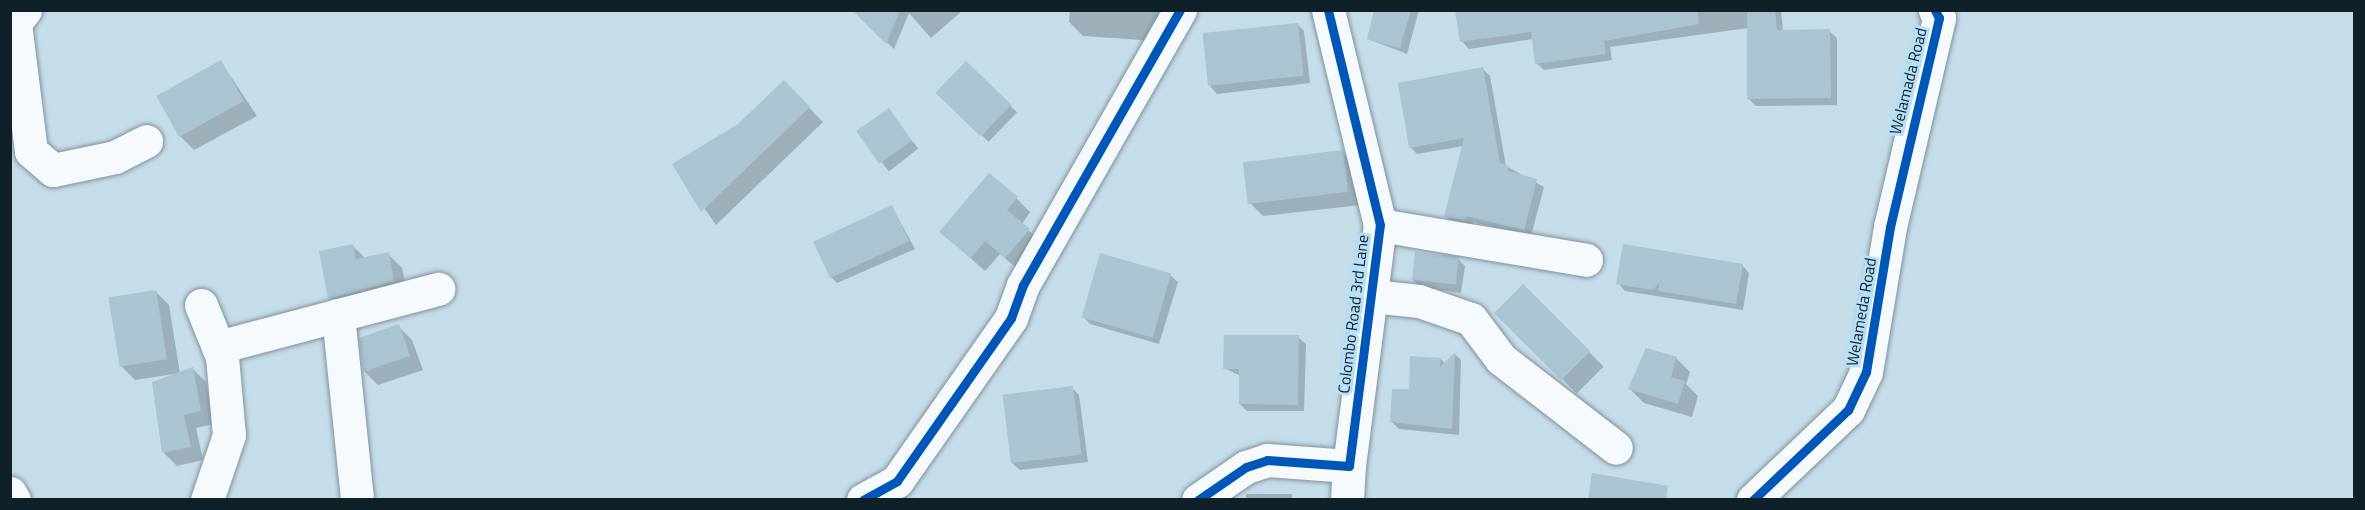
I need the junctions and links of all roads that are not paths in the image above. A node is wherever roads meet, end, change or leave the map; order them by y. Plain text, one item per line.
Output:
1 (25, 10) edge
2 (1180, 10) edge
3 (1328, 10) edge
4 (1935, 10) edge
5 (146, 141) dead end
6 (1904, 159) joint
7 (1380, 225) junction
8 (1586, 260) dead end
9 (438, 289) dead end
10 (1372, 296) junction
11 (201, 305) dead end
12 (338, 315) junction
13 (218, 347) junction
14 (1616, 448) dead end
15 (1349, 466) junction
16 (10, 492) edge
17 (14, 500) edge
18 (207, 500) edge
19 (357, 500) edge
20 (863, 500) edge
21 (1198, 500) edge
22 (1347, 500) edge
23 (1753, 500) edge

1 - 5 street
2 - 20 street
3 - 7 street, Colombo Road 3rd Lane
4 - 6 street, Welamada Road
6 - 23 street, Welameda Road
7 - 8 street
7 - 10 street, Colombo Road 3rd Lane
9 - 12 street
10 - 14 street
10 - 15 street, Colombo Road 3rd Lane
11 - 13 street
12 - 13 street
12 - 19 street
13 - 18 street
15 - 21 street
15 - 22 street, Colombo Road 3rd Lane
16 - 17 street

